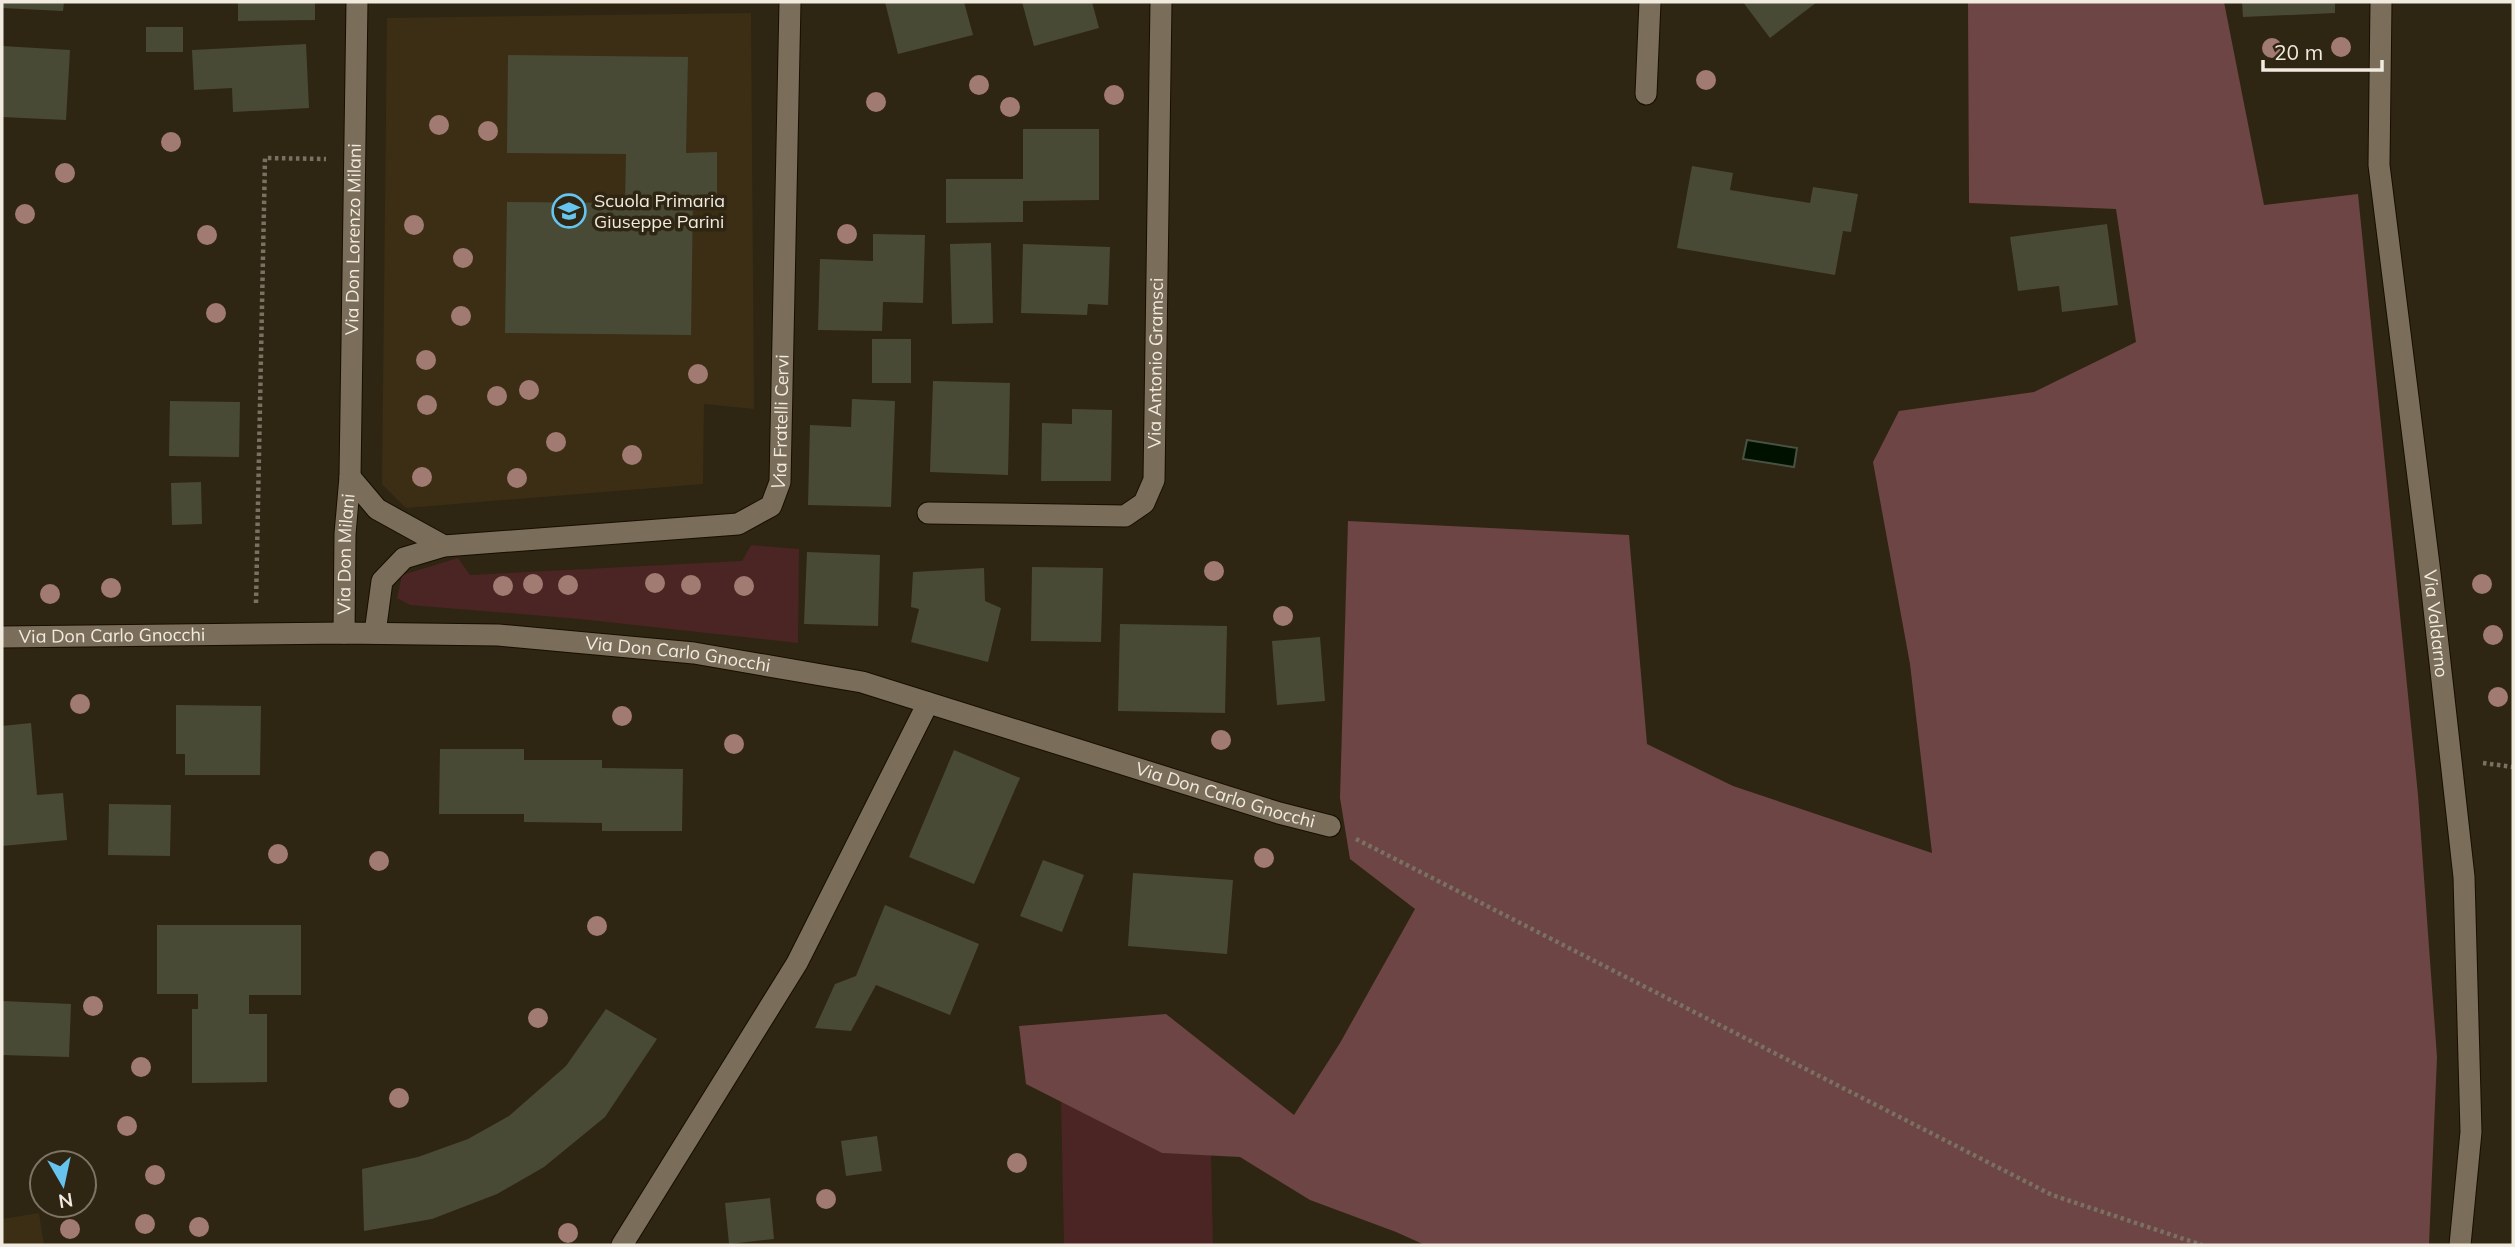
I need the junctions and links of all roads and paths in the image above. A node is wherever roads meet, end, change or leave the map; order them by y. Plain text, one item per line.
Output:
1 (357, 2) edge
2 (790, 2) edge
3 (1161, 2) edge
4 (1650, 2) edge
5 (2381, 2) edge
6 (1646, 94) dead end
7 (355, 159) junction
8 (350, 477) junction
9 (928, 513) dead end
10 (444, 546) junction
11 (256, 633) junction
12 (344, 633) junction
13 (375, 633) junction
14 (2, 637) edge
15 (928, 703) junction
16 (1330, 826) joint
17 (622, 1245) edge
18 (2202, 1245) edge
19 (2460, 1245) edge

1 - 7 street, Via Don Lorenzo Milani
2 - 10 street, Via Fratelli Cervi
3 - 9 street, Via Antonio Gramsci
4 - 6 street
5 - 19 street, Via Valdarno
7 - 8 street, Via Don Lorenzo Milani
7 - 11 path
8 - 10 street
8 - 12 street, Via Don Milani
10 - 13 street, Via Fratelli Cervi
11 - 12 street, Via Don Carlo Gnocchi
11 - 14 street, Via Don Carlo Gnocchi
12 - 13 street, Via Don Carlo Gnocchi
13 - 15 street, Via Don Carlo Gnocchi
15 - 16 street, Via Don Carlo Gnocchi
15 - 17 street
16 - 18 path

